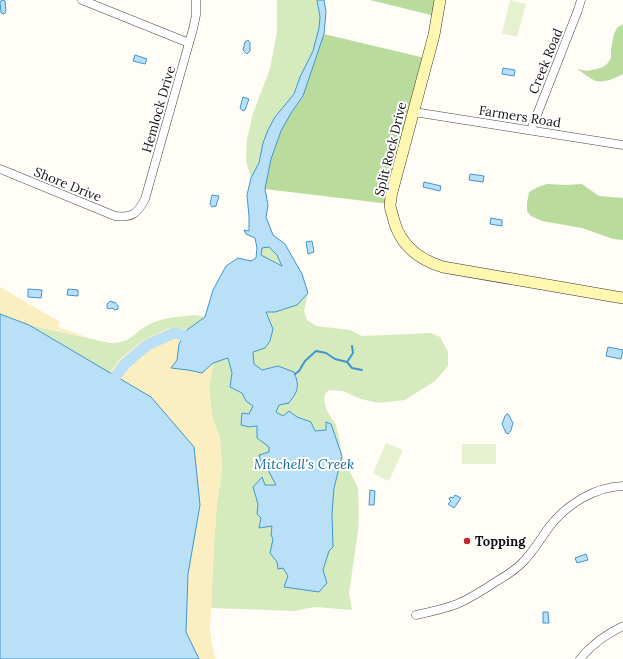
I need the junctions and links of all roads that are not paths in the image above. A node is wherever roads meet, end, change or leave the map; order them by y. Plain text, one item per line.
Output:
1 (82, 0) edge
2 (196, 0) edge
3 (440, 0) edge
4 (581, 0) edge
5 (189, 43) junction
6 (414, 112) junction
7 (531, 130) junction
8 (623, 145) edge
9 (0, 169) edge
10 (128, 216) joint
11 (623, 298) edge
12 (623, 486) edge
13 (416, 615) dead end
14 (623, 626) edge
15 (580, 659) edge

1 - 5 street
2 - 5 street, Hemlock Drive
3 - 6 street, Split Rock Drive
4 - 7 street, Creek Road
5 - 10 street, Hemlock Drive
6 - 7 street, Farmers Road
6 - 11 street, Split Rock Drive
7 - 8 street, Farmers Road
9 - 10 street, Shore Drive
12 - 13 street
14 - 15 street

